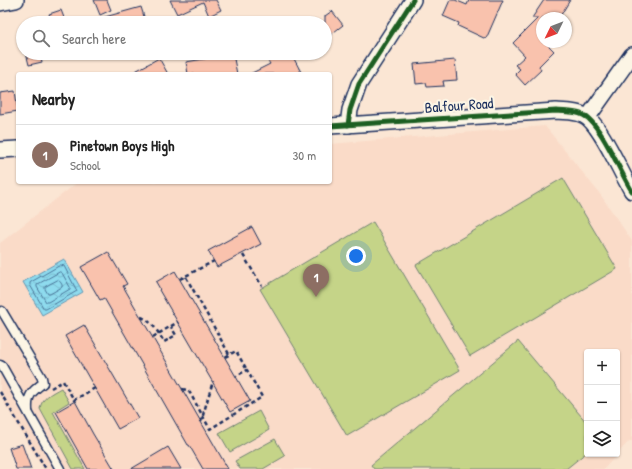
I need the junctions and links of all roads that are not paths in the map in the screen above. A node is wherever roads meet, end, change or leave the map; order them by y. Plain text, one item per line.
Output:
1 (16, 0) edge
2 (413, 0) edge
3 (0, 3) edge
4 (632, 55) edge
5 (588, 118) junction
6 (348, 125) junction
7 (332, 126) edge
8 (16, 148) edge
9 (0, 150) edge
10 (632, 191) edge
11 (2, 311) dead end
12 (0, 365) edge
13 (28, 412) junction
14 (60, 469) edge

1 - 3 street
2 - 6 street
4 - 5 street
5 - 6 street, Balfour Road
5 - 10 street
6 - 7 street, Balfour Road
8 - 9 street
11 - 13 lane
12 - 13 lane
13 - 14 lane

